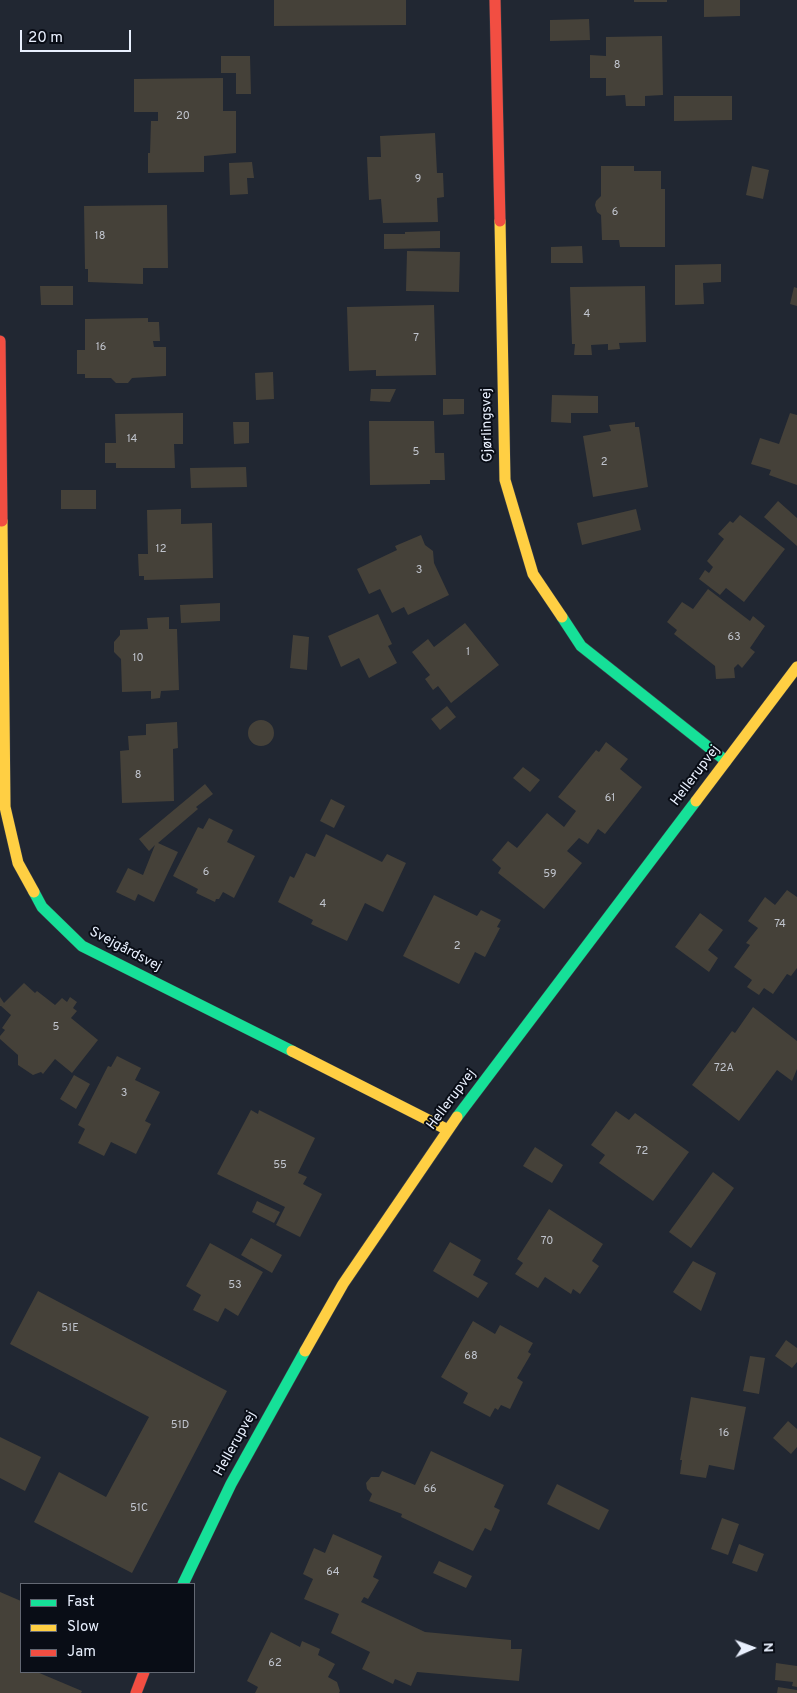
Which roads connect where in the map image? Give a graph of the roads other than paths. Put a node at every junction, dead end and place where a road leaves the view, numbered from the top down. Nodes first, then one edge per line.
1 (495, 0) edge
2 (0, 341) edge
3 (797, 667) edge
4 (726, 761) junction
5 (448, 1130) junction
6 (183, 1583) edge
7 (144, 1673) edge
8 (136, 1693) edge

1 - 4 street, Gjørlingsvej
2 - 5 street, Svejgårdsvej
3 - 4 street, Hellerupvej
4 - 5 street, Hellerupvej
5 - 6 street, Hellerupvej
7 - 8 street

